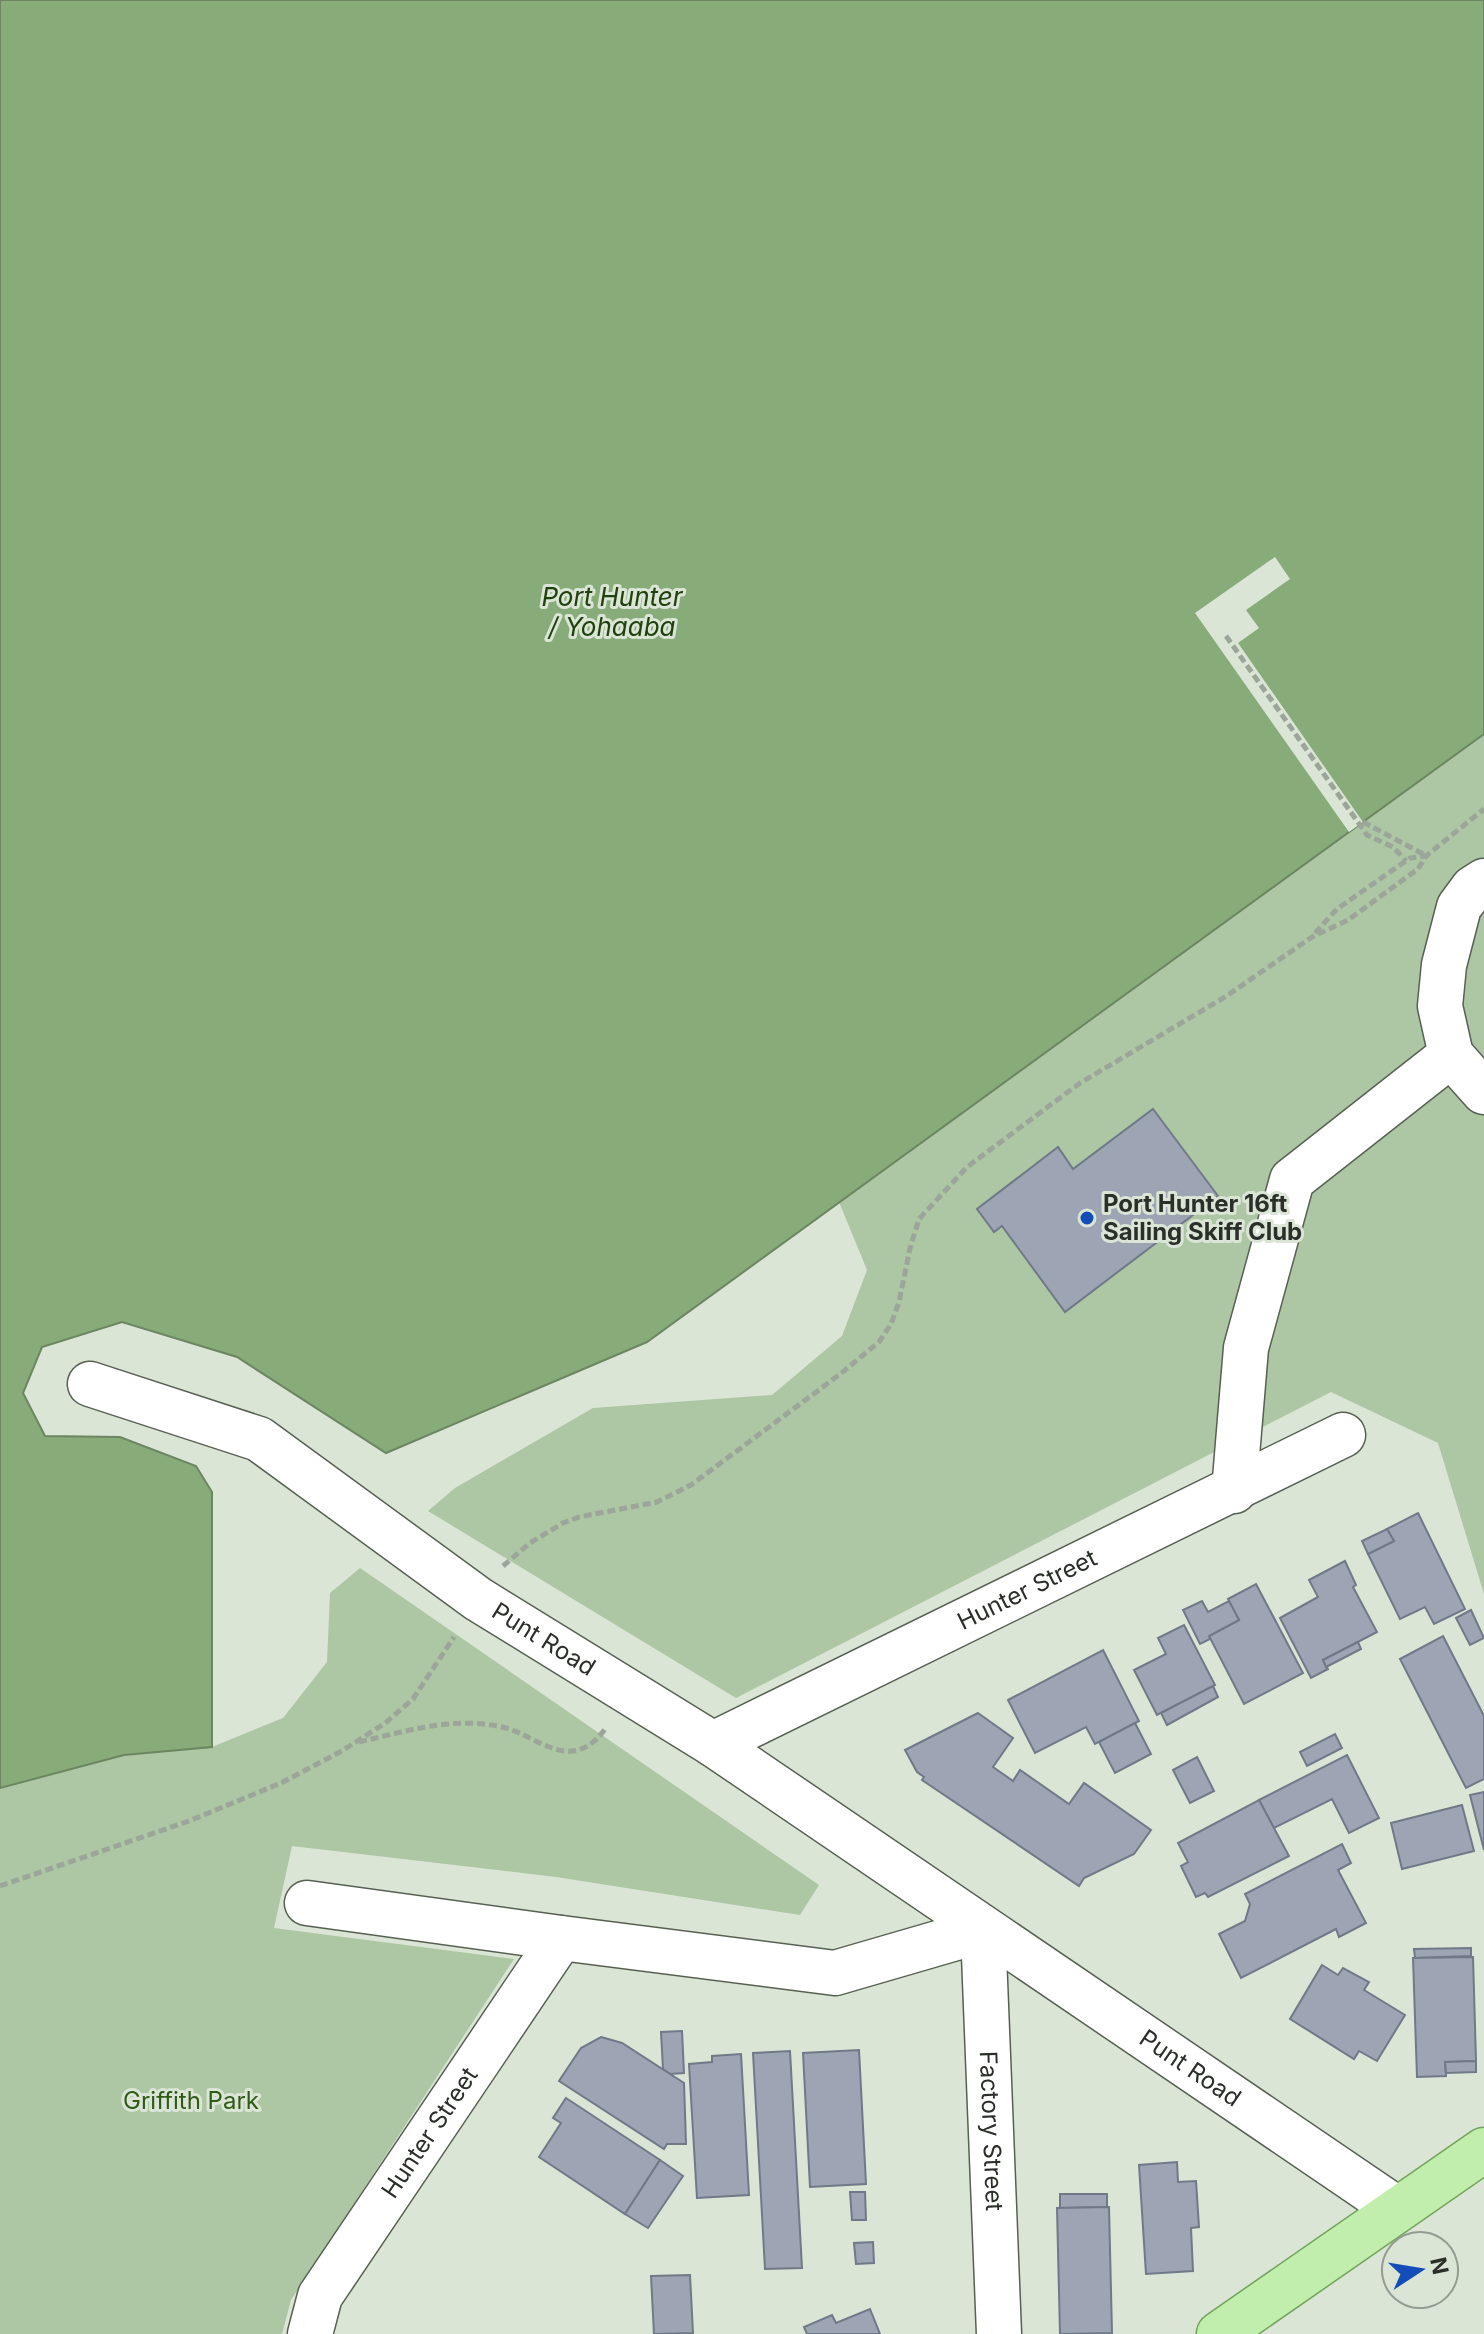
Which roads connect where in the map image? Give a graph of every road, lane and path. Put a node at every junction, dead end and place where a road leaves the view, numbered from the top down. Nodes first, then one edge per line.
1 (1226, 636) dead end
2 (1484, 809) edge
3 (1363, 822) dead end
4 (1426, 856) junction
5 (1406, 861) junction
6 (1484, 881) edge
7 (1312, 937) junction
8 (1451, 1055) junction
9 (1484, 1092) edge
10 (90, 1384) dead end
11 (1343, 1435) dead end
12 (1234, 1491) junction
13 (478, 1599) junction
14 (630, 1695) junction
15 (354, 1743) junction
16 (713, 1744) junction
17 (0, 1886) edge
18 (307, 1903) dead end
19 (983, 1930) junction
20 (561, 1938) junction
21 (1484, 2150) edge
22 (1397, 2209) junction
23 (310, 2334) edge
24 (999, 2334) edge
25 (1219, 2334) edge

1 - 5 path
2 - 4 path
3 - 4 path
4 - 5 path
4 - 7 path
5 - 7 path
6 - 8 street
7 - 13 path
8 - 9 street
8 - 12 street
10 - 13 street, Punt Road
11 - 12 street, Hunter Street
12 - 16 street, Hunter Street
13 - 14 street, Punt Road
13 - 15 path
14 - 15 path
14 - 16 street, Punt Road
15 - 17 path
16 - 19 street, Punt Road
18 - 20 street
19 - 20 street
19 - 22 street, Punt Road
19 - 24 street, Factory Street
20 - 23 street, Hunter Street
21 - 22 main road
22 - 25 main road

